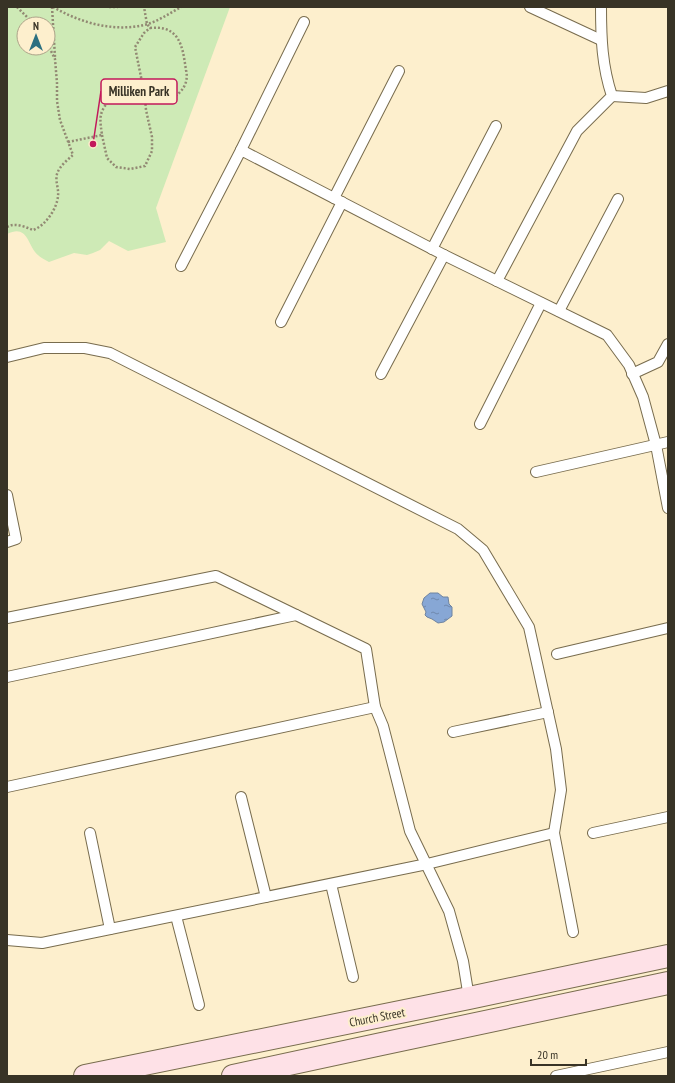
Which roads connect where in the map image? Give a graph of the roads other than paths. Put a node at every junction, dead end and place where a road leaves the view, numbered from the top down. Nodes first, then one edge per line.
1 (530, 7) edge
2 (602, 7) edge
3 (304, 22) dead end
4 (601, 40) junction
5 (399, 71) dead end
6 (668, 91) edge
7 (612, 96) junction
8 (496, 126) dead end
9 (241, 150) junction
10 (618, 199) dead end
11 (338, 200) junction
12 (432, 249) junction
13 (444, 255) junction
14 (181, 266) dead end
15 (497, 281) junction
16 (541, 303) junction
17 (558, 311) junction
18 (281, 322) dead end
19 (668, 344) edge
20 (7, 357) edge
21 (382, 374) dead end
22 (632, 374) junction
23 (480, 424) dead end
24 (668, 442) edge
25 (656, 445) junction
26 (536, 472) dead end
27 (7, 496) edge
28 (668, 508) edge
29 (7, 542) edge
30 (296, 615) junction
31 (7, 618) edge
32 (668, 628) edge
33 (557, 654) dead end
34 (7, 677) edge
35 (375, 707) junction
36 (548, 712) junction
37 (453, 732) dead end
38 (7, 787) edge
39 (241, 797) dead end
40 (668, 817) edge
41 (90, 833) dead end
42 (554, 833) junction
43 (593, 833) dead end
44 (427, 864) junction
45 (331, 884) junction
46 (266, 897) junction
47 (176, 916) junction
48 (110, 929) junction
49 (573, 932) dead end
50 (7, 940) edge
51 (668, 956) edge
52 (354, 977) dead end
53 (668, 983) edge
54 (469, 998) junction
55 (199, 1005) dead end
56 (668, 1052) edge
57 (85, 1076) edge
58 (232, 1076) edge
59 (556, 1076) edge

1 - 4 lane
2 - 4 lane
3 - 9 lane
4 - 7 lane
5 - 11 lane
6 - 7 lane
7 - 15 lane
8 - 12 lane
9 - 11 lane
9 - 14 lane
10 - 17 lane
11 - 12 lane
11 - 18 lane
12 - 13 lane
13 - 15 lane
13 - 21 lane
15 - 16 lane
16 - 17 lane
16 - 23 lane
17 - 22 lane
19 - 22 lane
20 - 36 lane
22 - 25 lane
24 - 25 lane
25 - 26 lane
25 - 28 lane
27 - 29 lane
30 - 31 lane
30 - 34 lane
30 - 35 lane
32 - 33 lane
35 - 38 lane
35 - 44 lane
36 - 37 lane
36 - 42 lane
39 - 46 lane
40 - 43 lane
41 - 48 lane
42 - 44 lane
42 - 49 lane
44 - 45 lane
44 - 54 lane
45 - 46 lane
45 - 52 lane
46 - 47 lane
47 - 48 lane
47 - 55 lane
48 - 50 lane
51 - 54 main road, Church Street
53 - 58 main road
54 - 57 main road, Church Street
56 - 59 lane

